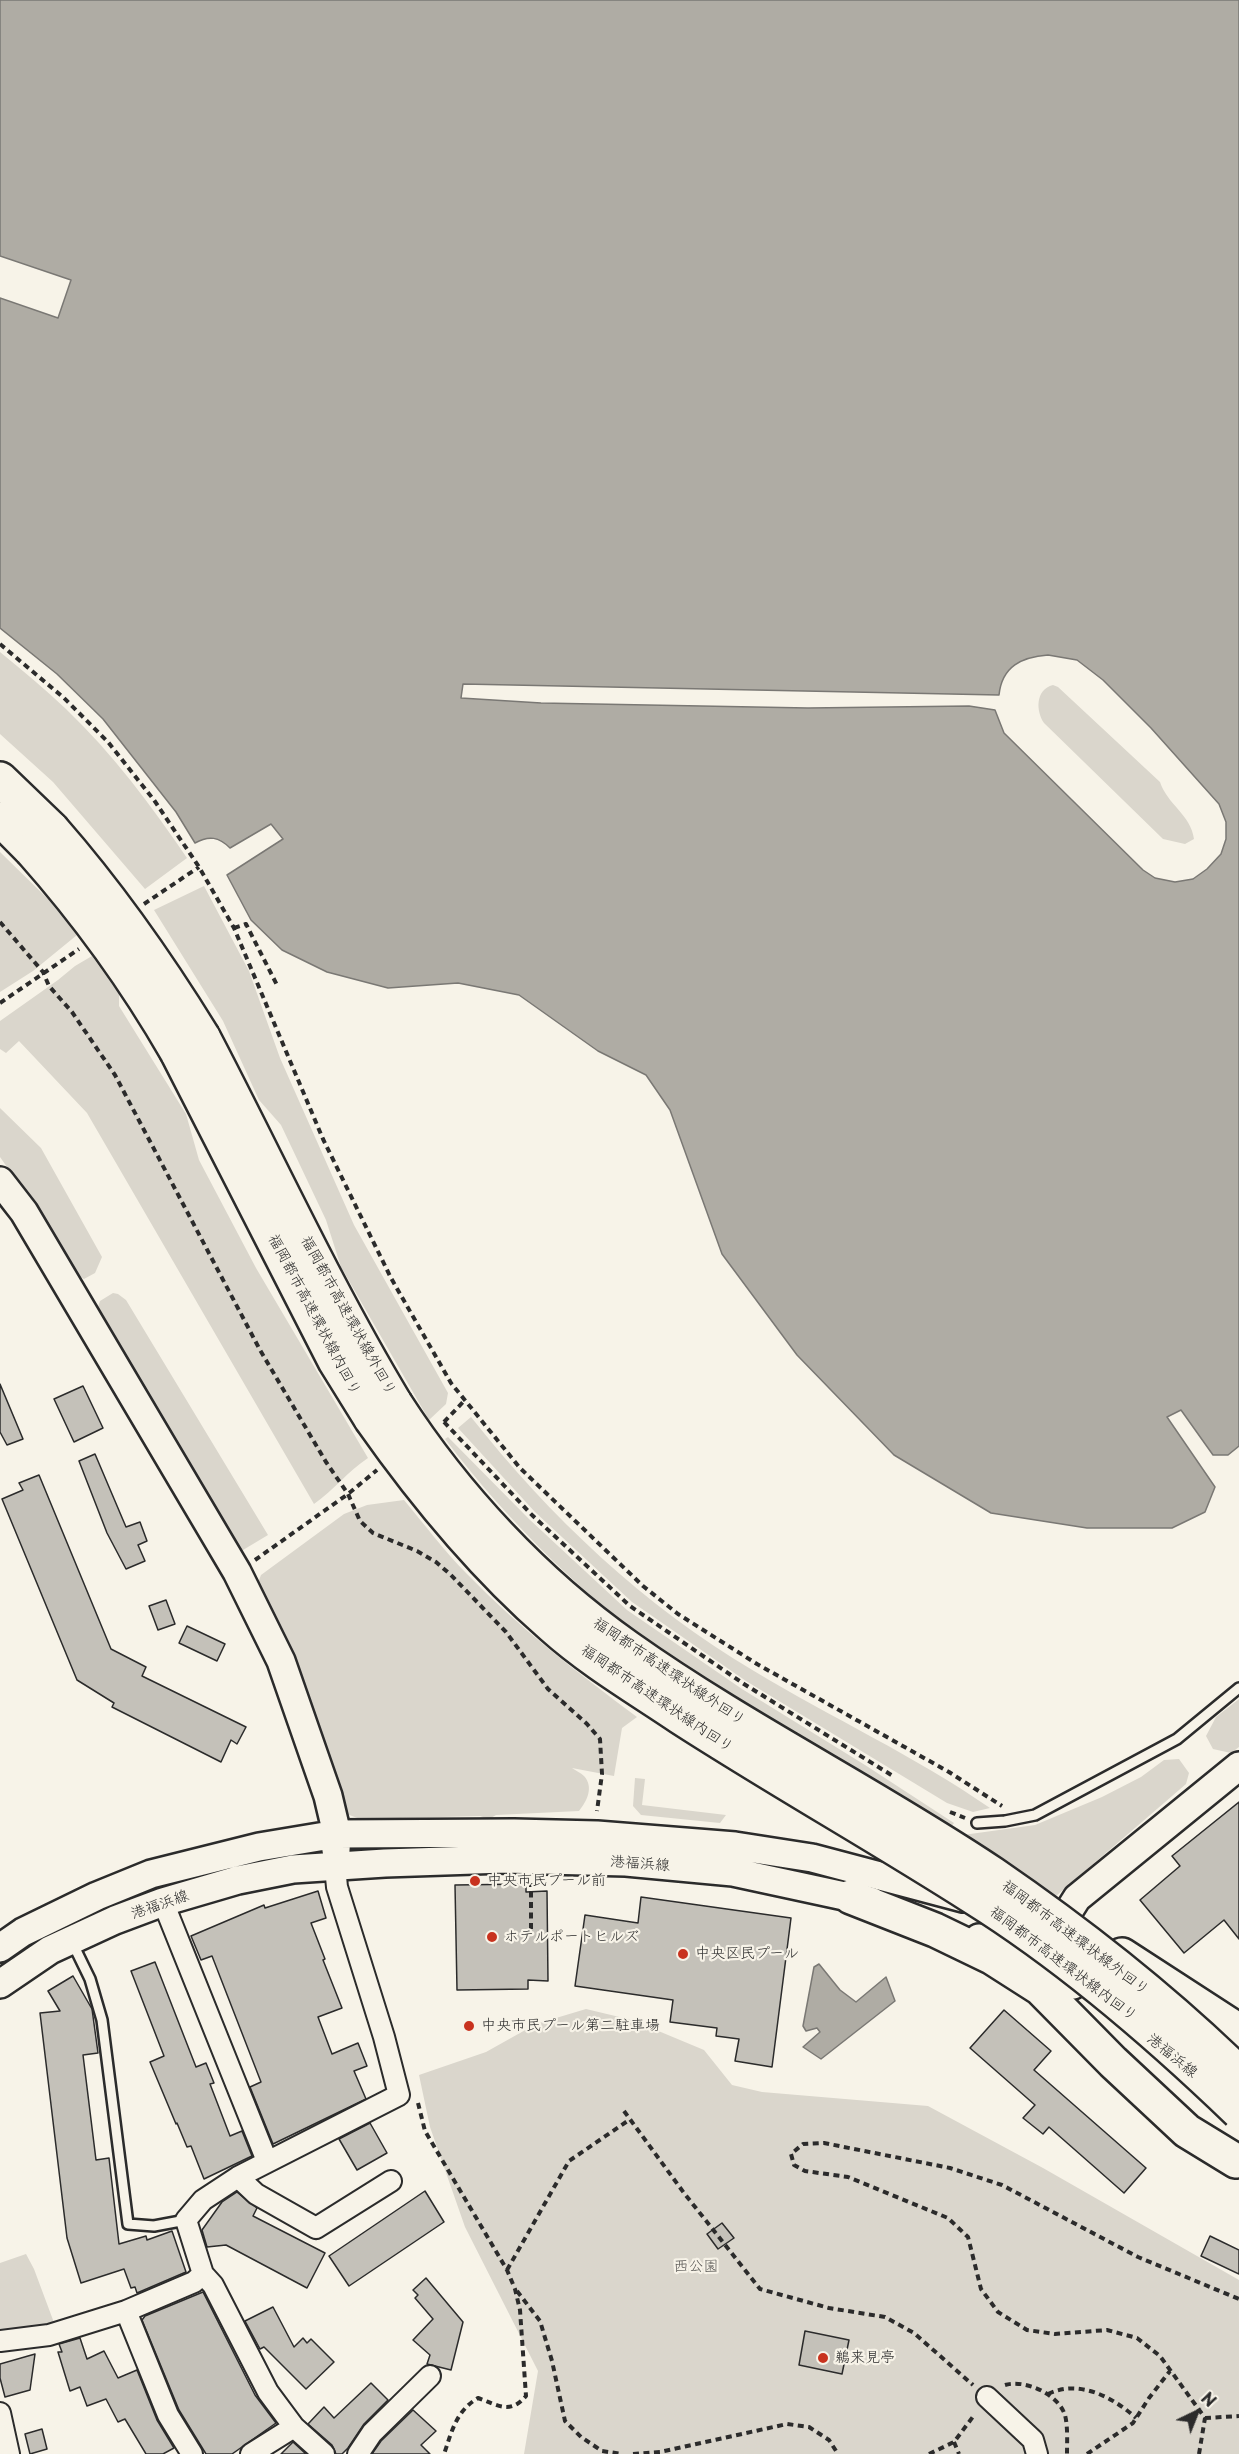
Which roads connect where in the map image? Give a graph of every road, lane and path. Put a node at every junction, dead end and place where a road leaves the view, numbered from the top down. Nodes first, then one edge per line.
1 (0, 644) edge
2 (0, 779) edge
3 (0, 819) edge
4 (42, 839) junction
5 (0, 922) edge
6 (234, 928) junction
7 (278, 987) dead end
8 (0, 1181) edge
9 (464, 1401) junction
10 (383, 1411) junction
11 (380, 1467) dead end
12 (348, 1494) junction
13 (237, 1572) junction
14 (1239, 1688) edge
15 (1239, 1766) edge
16 (897, 1779) dead end
17 (946, 1810) dead end
18 (596, 1815) dead end
19 (1005, 1821) junction
20 (977, 1823) joint
21 (337, 1834) junction
22 (335, 1867) junction
23 (531, 1880) dead end
24 (852, 1897) junction
25 (163, 1902) junction
26 (531, 1929) dead end
27 (1056, 1932) junction
28 (71, 1940) junction
29 (0, 1948) edge
30 (1035, 1960) junction
31 (0, 1984) edge
32 (1239, 2031) edge
33 (1239, 2073) edge
34 (1239, 2078) edge
35 (624, 2111) dead end
36 (1239, 2114) edge
37 (629, 2120) junction
38 (425, 2132) dead end
39 (267, 2161) junction
40 (1237, 2162) edge
41 (238, 2177) junction
42 (391, 2181) dead end
43 (186, 2220) junction
44 (507, 2270) junction
45 (203, 2274) junction
46 (515, 2289) junction
47 (1239, 2300) edge
48 (126, 2311) junction
49 (0, 2341) edge
50 (1170, 2371) junction
51 (430, 2376) dead end
52 (1048, 2394) dead end
53 (987, 2397) joint
54 (0, 2413) edge
55 (1239, 2416) edge
56 (1136, 2418) junction
57 (1205, 2418) junction
58 (294, 2427) junction
59 (962, 2431) dead end
60 (954, 2442) junction
61 (9, 2454) edge
62 (192, 2454) edge
63 (251, 2454) edge
64 (324, 2454) edge
65 (358, 2454) edge
66 (444, 2454) edge
67 (622, 2454) edge
68 (633, 2454) edge
69 (838, 2454) edge
70 (929, 2454) edge
71 (959, 2454) edge
72 (1036, 2454) edge
73 (1087, 2454) edge
74 (1199, 2454) edge

1 - 6 path
2 - 4 highway, 福岡都市高速環状線外回り
3 - 4 highway
4 - 10 highway, 福岡都市高速環状線外回り, bridge
5 - 12 path
6 - 7 path
6 - 9 path
8 - 13 street
9 - 16 path
9 - 19 path
10 - 33 highway, 福岡都市高速環状線外回り, bridge
10 - 36 highway, 福岡都市高速環状線内回り, bridge
11 - 12 path
12 - 13 path
12 - 18 path
13 - 21 street
14 - 19 lane
15 - 27 street
17 - 20 path
19 - 20 lane
21 - 22 street
21 - 27 street, 港福浜線
21 - 29 street, 港福浜線
22 - 24 street, 港福浜線
22 - 25 street, 港福浜線
22 - 39 street
23 - 26 path
24 - 30 street, 港福浜線
24 - 40 highway
25 - 28 street, 港福浜線
25 - 39 street
27 - 30 street
27 - 32 highway
27 - 34 street, 港福浜線
28 - 31 street, 港福浜線
28 - 43 lane
30 - 36 street, 港福浜線
30 - 40 highway
35 - 37 path
37 - 44 path
37 - 53 path
38 - 44 path
39 - 41 street
41 - 42 street
41 - 43 street
43 - 45 street
44 - 46 path
45 - 48 street
45 - 58 street
46 - 66 path
46 - 67 path
47 - 50 path
48 - 49 street
48 - 62 street
50 - 56 path
50 - 57 path
51 - 65 street
52 - 56 path
53 - 72 street
54 - 61 street
55 - 57 path
56 - 73 path
57 - 74 path
58 - 63 street
58 - 64 street
59 - 60 path
60 - 70 path
60 - 71 path
68 - 69 path

